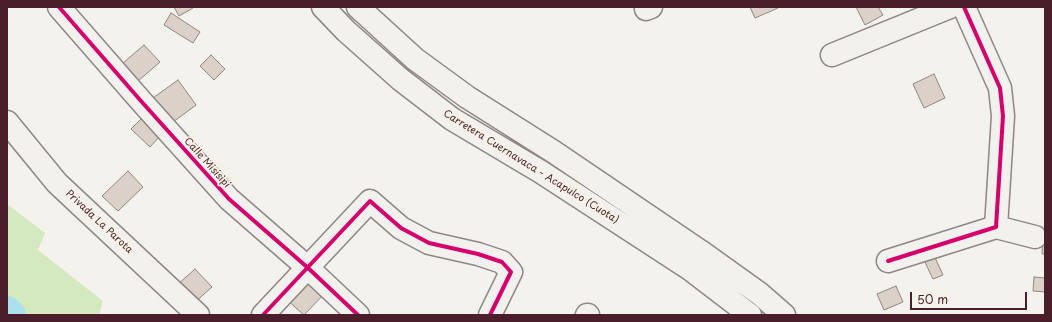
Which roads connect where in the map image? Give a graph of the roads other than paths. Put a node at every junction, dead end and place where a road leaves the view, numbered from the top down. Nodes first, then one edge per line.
1 (59, 7) edge
2 (323, 7) edge
3 (358, 7) edge
4 (950, 7) edge
5 (964, 7) edge
6 (832, 55) dead end
7 (7, 122) edge
8 (996, 227) junction
9 (1035, 236) dead end
10 (888, 261) dead end
11 (307, 267) junction
12 (198, 315) edge
13 (263, 315) edge
14 (358, 315) edge
15 (490, 315) edge
16 (750, 315) edge
17 (784, 315) edge

1 - 11 main road, Calle Misisipi
2 - 16 main road, Carretera Cuernavaca - Acapulco (Cuota)
3 - 17 main road
4 - 6 main road
5 - 8 main road
7 - 12 main road, Privada La Parota
8 - 9 main road
8 - 10 main road
11 - 13 main road
11 - 14 main road, Calle Misisipi
11 - 15 main road

